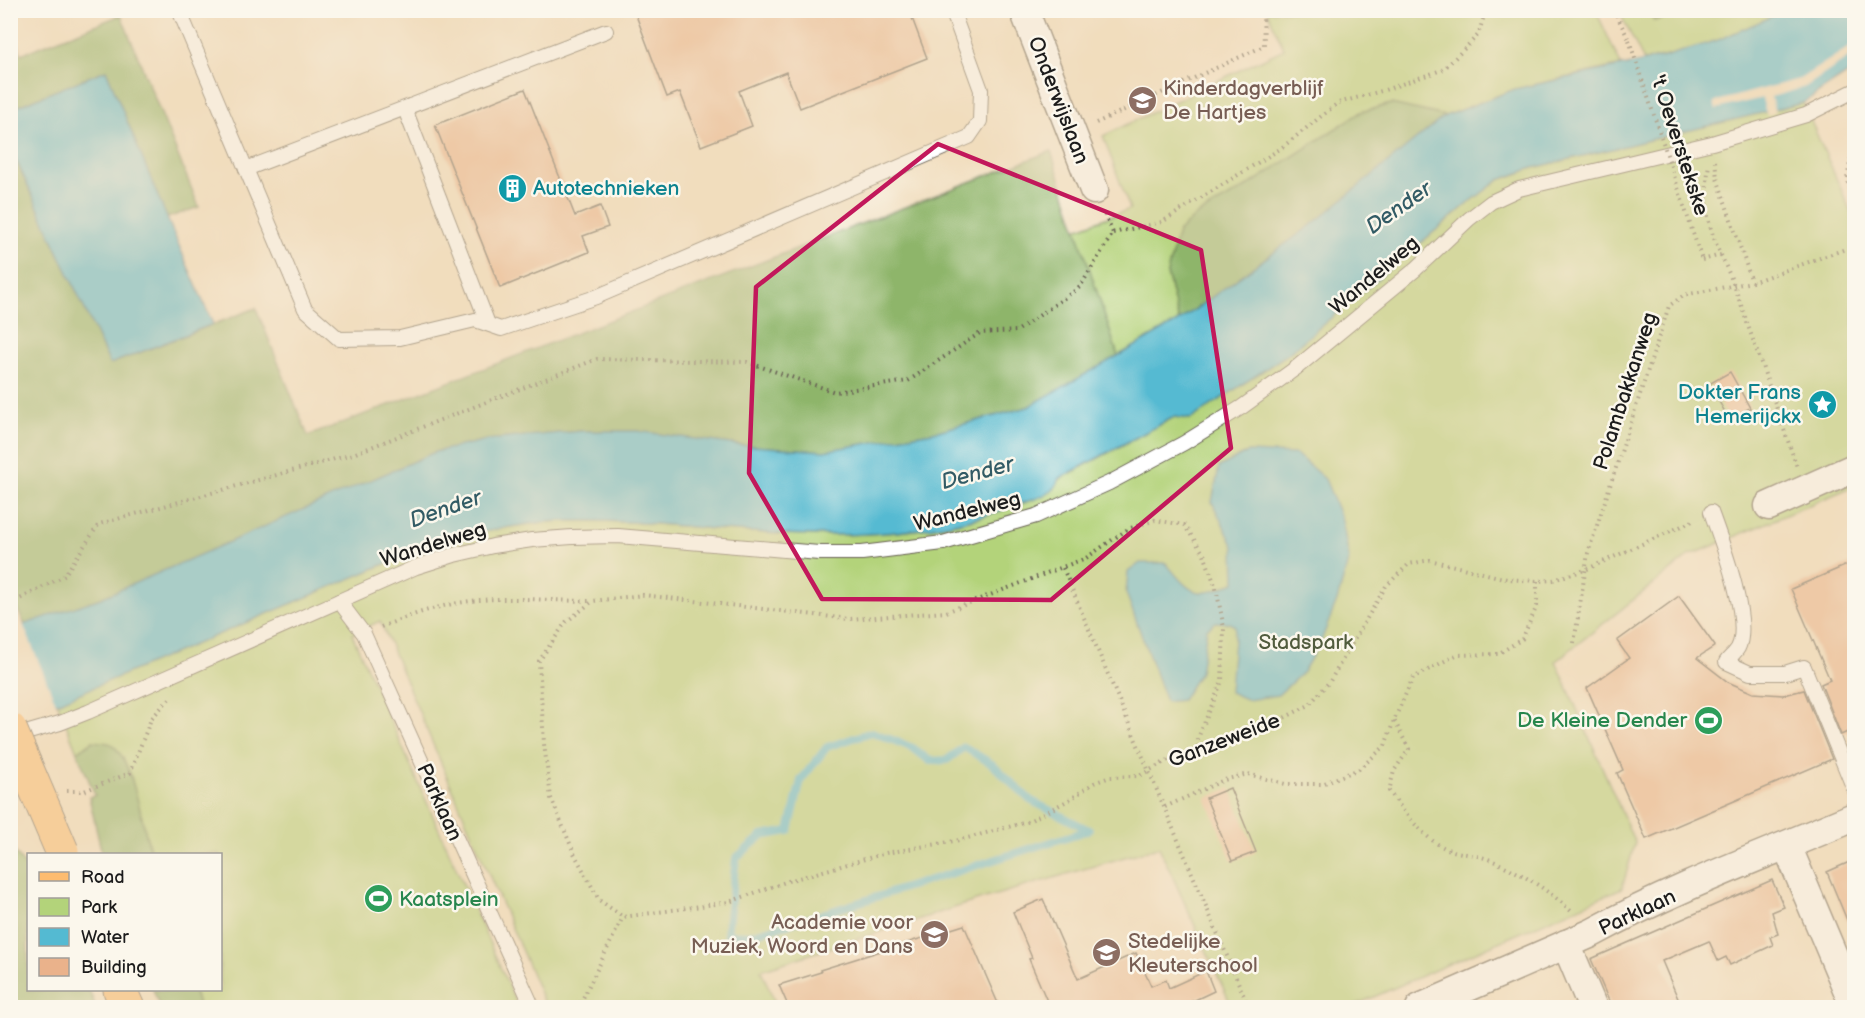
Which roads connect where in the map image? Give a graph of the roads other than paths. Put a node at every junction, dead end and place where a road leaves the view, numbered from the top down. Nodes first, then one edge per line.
1 (179, 10) edge
2 (952, 10) edge
3 (1024, 10) edge
4 (606, 32) dead end
5 (1854, 91) edge
6 (405, 109) junction
7 (246, 169) junction
8 (1094, 190) road end
9 (488, 324) junction
10 (1854, 468) edge
11 (1769, 506) dead end
12 (1711, 512) road end
13 (339, 601) junction
14 (10, 729) edge
15 (10, 738) edge
16 (1854, 789) edge
17 (1854, 817) edge
18 (1787, 846) junction
19 (63, 853) edge
20 (1566, 944) junction
21 (120, 991) edge
22 (1854, 1005) edge
23 (128, 1008) edge
24 (533, 1008) edge
25 (1420, 1008) edge
26 (1593, 1008) edge

1 - 7 lane
2 - 9 lane
3 - 8 street, Onderwijslaan
4 - 6 lane
5 - 13 lane, Wandelweg
6 - 7 lane
6 - 9 lane
7 - 9 lane
10 - 11 street
12 - 16 lane
13 - 15 lane, Wandelweg
13 - 24 lane, Parklaan
14 - 19 main road, bridge
17 - 18 street, Parklaan
18 - 20 street, Parklaan
18 - 22 street
20 - 25 street, Parklaan
20 - 26 street
21 - 23 main road

